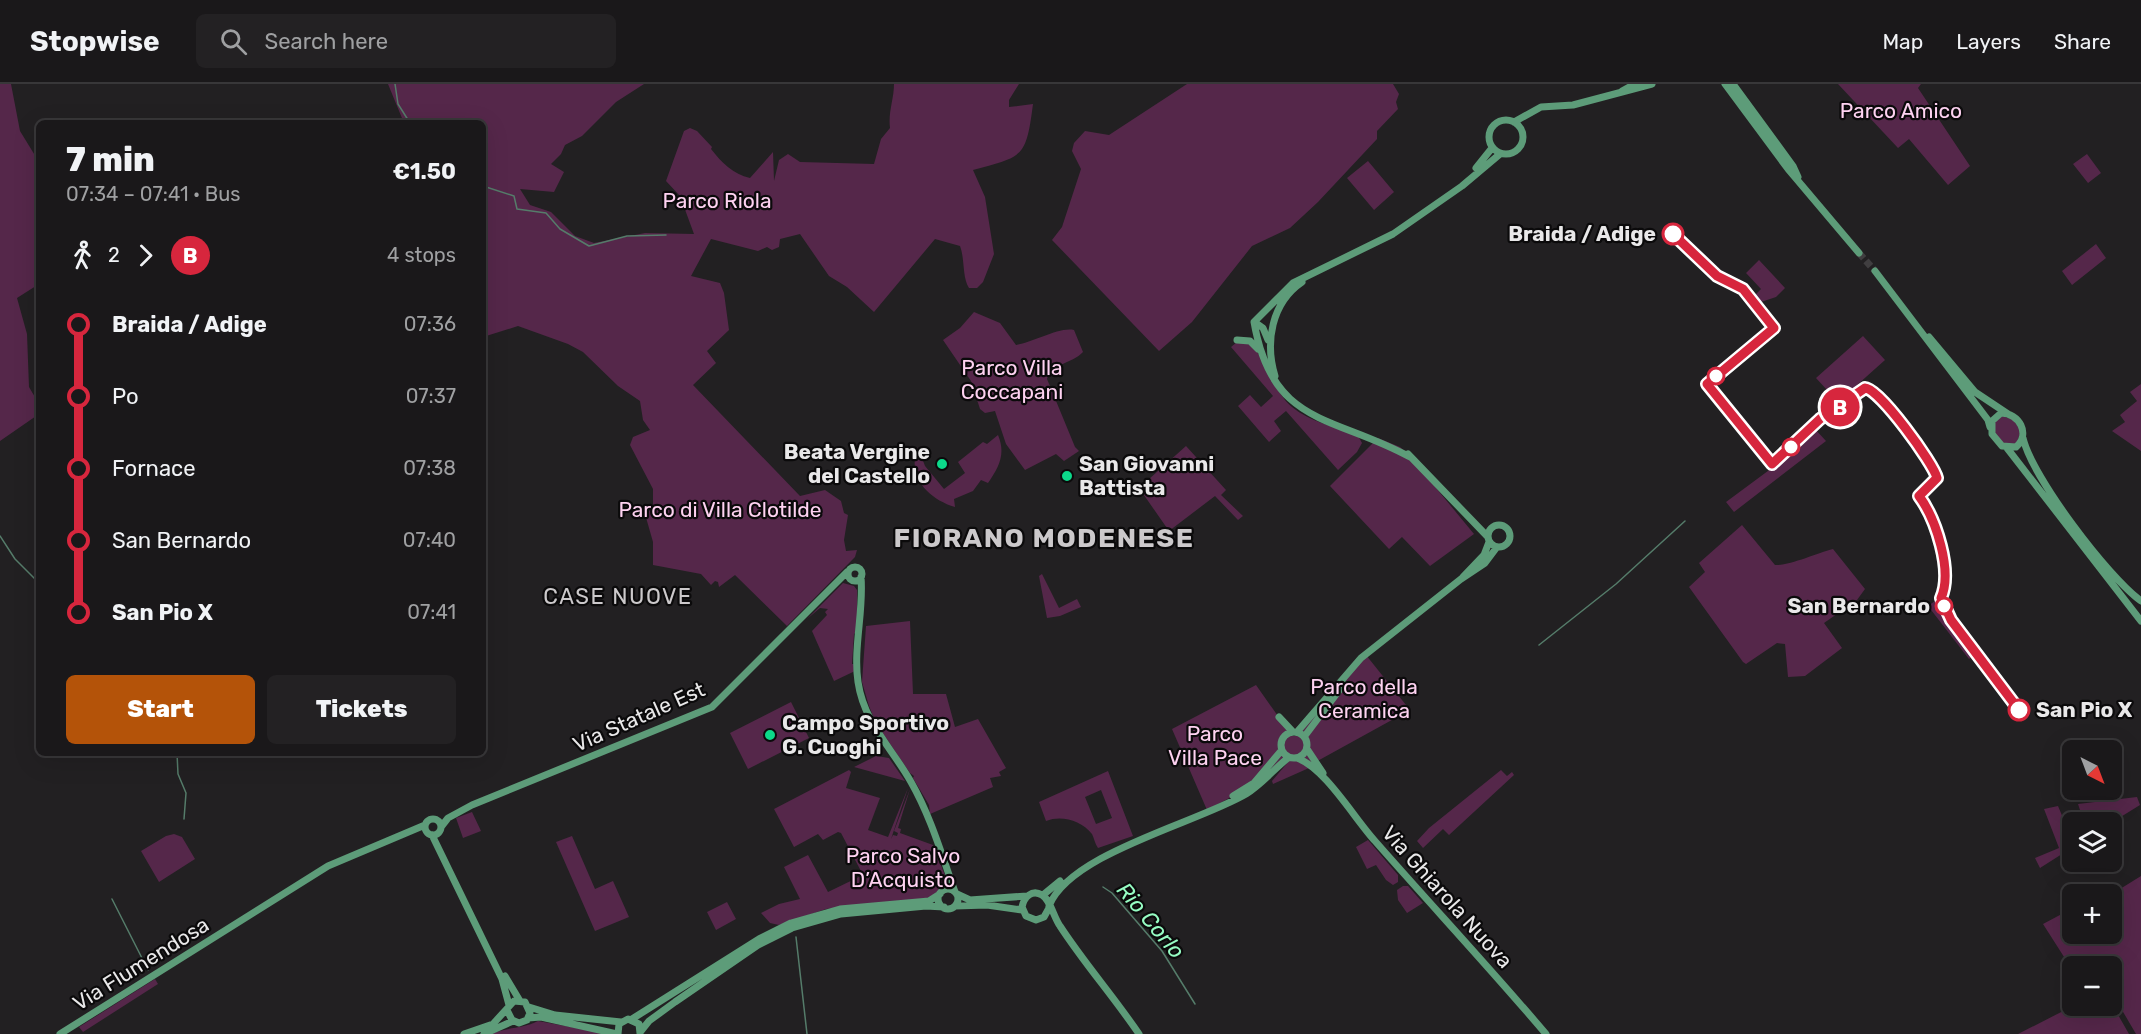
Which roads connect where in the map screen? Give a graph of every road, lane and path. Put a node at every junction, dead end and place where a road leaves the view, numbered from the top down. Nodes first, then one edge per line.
1 (1635, 84) edge
2 (1652, 84) edge
3 (1725, 84) edge
4 (1733, 84) edge
5 (1622, 91) junction
6 (1531, 111) junction
7 (1514, 122) junction
8 (1520, 128) junction
9 (1492, 148) junction
10 (1500, 154) junction
11 (1799, 179) junction
12 (1453, 191) junction
13 (1859, 253) tunnel mouth
14 (1333, 264) junction
15 (1875, 271) tunnel mouth
16 (1913, 319) junction
17 (1255, 324) junction
18 (1237, 340) dead end
19 (1269, 345) junction
20 (1260, 351) junction
21 (1275, 382) junction
22 (2008, 414) junction
23 (1990, 427) junction
24 (2023, 438) junction
25 (2007, 448) junction
26 (1465, 514) junction
27 (1491, 528) junction
28 (1488, 539) junction
29 (1497, 548) junction
30 (848, 575) junction
31 (1463, 577) junction
32 (859, 579) junction
33 (2141, 601) edge
34 (2141, 621) edge
35 (1367, 654) junction
36 (1295, 732) junction
37 (1284, 735) junction
38 (1304, 737) junction
39 (1306, 749) junction
40 (1281, 751) junction
41 (1288, 758) junction
42 (1297, 758) junction
43 (1326, 781) junction
44 (424, 825) junction
45 (435, 830) junction
46 (394, 837) junction
47 (945, 862) junction
48 (941, 893) junction
49 (956, 893) junction
50 (1027, 896) junction
51 (1043, 896) junction
52 (955, 906) junction
53 (944, 907) junction
54 (1049, 907) junction
55 (1022, 910) junction
56 (1042, 918) junction
57 (239, 921) joint
58 (1060, 926) junction
59 (520, 1001) junction
60 (529, 1007) junction
61 (508, 1009) junction
62 (528, 1018) junction
63 (632, 1019) junction
64 (513, 1022) junction
65 (621, 1022) junction
66 (640, 1033) edge
67 (60, 1034) edge
68 (464, 1034) edge
69 (484, 1034) edge
70 (617, 1034) edge
71 (1139, 1034) edge
72 (1546, 1034) edge

1 - 5 street
2 - 5 street
3 - 11 street
4 - 11 street
5 - 6 street
6 - 7 street
6 - 8 street
7 - 8 street
7 - 9 street
8 - 10 street
9 - 10 street
9 - 12 street
10 - 12 street
11 - 13 street
12 - 14 street
14 - 17 street
14 - 19 street
15 - 16 street
16 - 22 street
16 - 23 street
17 - 19 street
17 - 20 street
18 - 20 street
19 - 21 street
20 - 21 street
21 - 26 street
22 - 23 street
22 - 24 street
23 - 25 street
24 - 25 street
24 - 33 street
25 - 34 street
26 - 27 street
26 - 28 street
27 - 28 street
27 - 29 street
28 - 29 street
28 - 31 street
29 - 31 street
30 - 32 street
30 - 32 street
30 - 45 street, Via Statale Est
31 - 35 street
32 - 47 street
35 - 36 street
35 - 38 street
36 - 37 street
36 - 37 street
36 - 38 street
37 - 40 street
38 - 39 street
39 - 42 street
39 - 43 street, Via Ghiarola Nuova
40 - 41 street
40 - 51 street
41 - 42 street
41 - 54 street
42 - 43 street, Via Ghiarola Nuova
43 - 72 street, Via Ghiarola Nuova
44 - 45 street
44 - 45 street, Via Statale Est
44 - 46 street, Via Statale Est
45 - 46 street, Via Statale Est
45 - 59 street
45 - 61 street
46 - 57 street, Via Statale Est
47 - 48 street
47 - 49 street
48 - 49 street
48 - 53 street
48 - 63 street
49 - 50 street
49 - 52 street
50 - 51 street
50 - 55 street
51 - 54 street
52 - 53 street
52 - 55 street
53 - 66 street
54 - 56 street
54 - 58 street
55 - 56 street
56 - 58 street
57 - 67 street, Via Flumendosa
58 - 71 street
59 - 60 street
59 - 61 street
60 - 62 street
60 - 65 street
61 - 64 street
61 - 68 street
62 - 64 street
62 - 70 street
63 - 65 street
63 - 66 street
64 - 69 street
65 - 70 street

